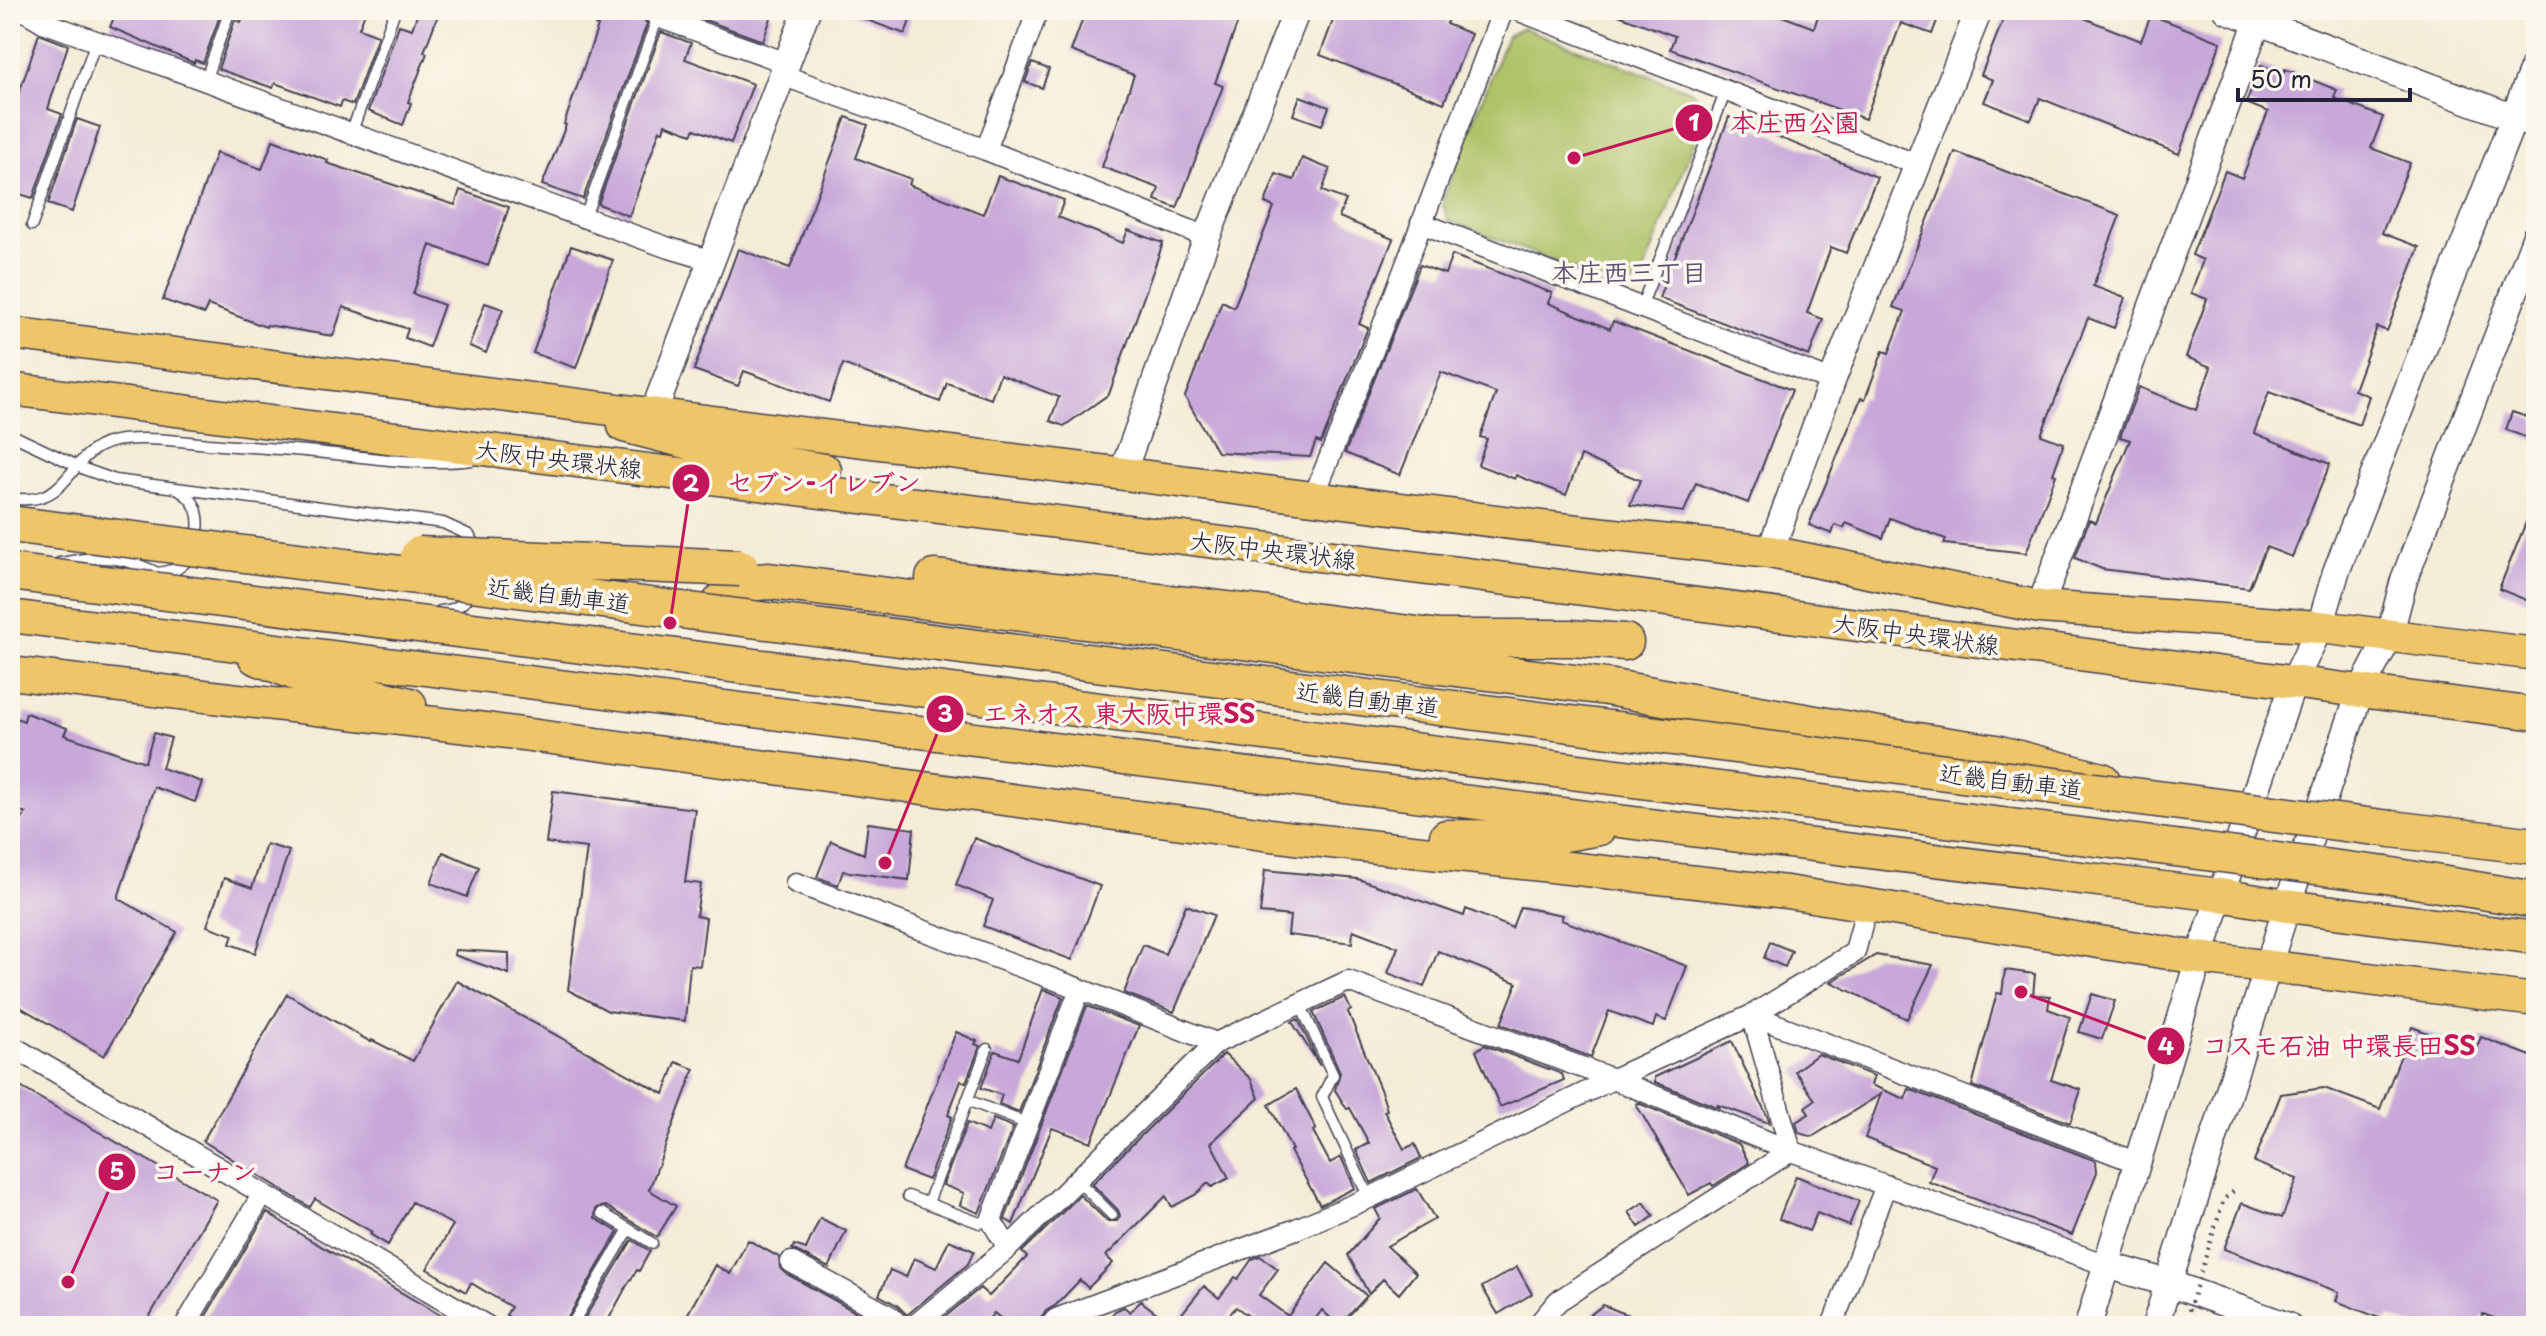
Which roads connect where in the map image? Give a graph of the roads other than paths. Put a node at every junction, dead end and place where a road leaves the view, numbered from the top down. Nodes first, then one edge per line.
1 (23, 10) edge
2 (230, 10) edge
3 (395, 10) edge
4 (807, 10) edge
5 (1038, 10) edge
6 (1297, 10) edge
7 (1503, 10) edge
8 (1517, 10) edge
9 (1979, 10) edge
10 (2227, 10) edge
11 (655, 14) edge
12 (2259, 16) edge
13 (96, 41) junction
14 (2536, 61) edge
15 (784, 69) junction
16 (205, 81) junction
17 (1726, 91) junction
18 (2525, 122) edge
19 (351, 134) junction
20 (986, 150) junction
21 (1918, 165) junction
22 (585, 217) junction
23 (1421, 223) junction
24 (32, 225) dead end
25 (2536, 236) edge
26 (1207, 237) junction
27 (710, 260) junction
28 (1641, 307) junction
29 (10, 333) edge
30 (10, 355) edge
31 (291, 368) junction
32 (1832, 381) junction
33 (10, 389) edge
34 (525, 398) junction
35 (653, 414) junction
36 (10, 434) edge
37 (517, 453) junction
38 (77, 465) junction
39 (1122, 474) junction
40 (170, 488) junction
41 (10, 498) edge
42 (1313, 498) junction
43 (1033, 518) junction
44 (10, 524) edge
45 (118, 538) junction
46 (1770, 552) junction
47 (10, 561) edge
48 (478, 563) dead end
49 (10, 572) edge
50 (158, 573) junction
51 (477, 575) dead end
52 (195, 583) dead end
53 (2040, 607) junction
54 (425, 612) dead end
55 (713, 613) dead end
56 (10, 616) edge
57 (2320, 627) junction
58 (2389, 637) junction
59 (216, 641) junction
60 (1625, 642) dead end
61 (2523, 649) edge
62 (10, 673) edge
63 (2293, 683) junction
64 (2360, 692) junction
65 (2536, 714) edge
66 (485, 729) junction
67 (2165, 800) junction
68 (1634, 823) junction
69 (1294, 838) junction
70 (2536, 846) edge
71 (2386, 875) junction
72 (796, 883) dead end
73 (2536, 893) edge
74 (2220, 895) junction
75 (2536, 900) edge
76 (1867, 905) junction
77 (2287, 906) junction
78 (2536, 938) edge
79 (2199, 958) junction
80 (2269, 966) junction
81 (1080, 989) junction
82 (2536, 1000) edge
83 (1300, 1004) junction
84 (1752, 1015) junction
85 (1216, 1043) junction
86 (10, 1045) edge
87 (987, 1049) dead end
88 (1613, 1079) junction
89 (967, 1100) junction
90 (1028, 1124) junction
91 (1791, 1151) junction
92 (2138, 1163) junction
93 (1077, 1180) junction
94 (1886, 1185) junction
95 (262, 1195) junction
96 (908, 1196) dead end
97 (1369, 1198) junction
98 (928, 1203) junction
99 (602, 1213) dead end
100 (1112, 1215) dead end
101 (991, 1220) junction
102 (629, 1229) junction
103 (652, 1243) dead end
104 (1008, 1248) junction
105 (791, 1262) dead end
106 (2106, 1265) junction
107 (2168, 1283) junction
108 (185, 1326) edge
109 (487, 1326) edge
110 (571, 1326) edge
111 (900, 1326) edge
112 (914, 1326) edge
113 (1050, 1326) edge
114 (1537, 1326) edge
115 (1832, 1326) edge
116 (2088, 1326) edge
117 (2155, 1326) edge
118 (2288, 1326) edge

1 - 13 street
2 - 16 lane
3 - 19 lane
4 - 15 street
5 - 20 street
6 - 26 street
7 - 23 street
8 - 17 street
9 - 21 street
10 - 12 street
11 - 15 street
11 - 22 lane
12 - 18 street
12 - 53 street
13 - 16 street
13 - 24 lane
14 - 18 street
15 - 20 street
15 - 27 street
16 - 19 street
17 - 21 street
17 - 28 lane
18 - 57 street
19 - 22 street
20 - 26 street
21 - 32 street
22 - 27 street
23 - 28 street
23 - 42 street
25 - 58 street
26 - 39 street
27 - 35 street
28 - 32 street
29 - 31 main road
30 - 31 main road
31 - 34 main road
32 - 46 street
33 - 37 main road, 大阪中央環状線
34 - 35 main road
34 - 43 main road
35 - 39 main road
36 - 38 lane
37 - 38 lane
37 - 43 main road, 大阪中央環状線
38 - 40 lane
38 - 41 lane
39 - 42 main road
40 - 48 lane
40 - 50 lane
42 - 46 main road
43 - 63 main road, 大阪中央環状線
44 - 45 highway, 近畿自動車道, bridge
45 - 60 highway, bridge
45 - 67 highway, 近畿自動車道, bridge
46 - 53 main road
47 - 50 lane
49 - 71 highway, 近畿自動車道, bridge
50 - 52 lane
51 - 54 lane
53 - 57 main road
55 - 67 highway, bridge
56 - 59 main road
57 - 58 main road
57 - 63 street
58 - 61 main road
58 - 64 street
59 - 66 main road
59 - 68 main road
62 - 66 main road
63 - 64 main road, 大阪中央環状線
63 - 74 street
64 - 65 main road, 大阪中央環状線
64 - 77 street
66 - 69 main road
67 - 70 highway, 近畿自動車道, bridge
68 - 69 main road
68 - 74 main road
69 - 76 main road
71 - 73 highway, 近畿自動車道
71 - 75 highway
72 - 81 street
74 - 77 main road
74 - 79 street
76 - 79 main road
76 - 84 street
77 - 78 main road
77 - 80 street
79 - 80 main road
79 - 92 street
80 - 82 main road
80 - 107 street
81 - 85 street
81 - 90 street
83 - 85 street
83 - 88 street
83 - 97 lane
84 - 88 street
84 - 91 street
84 - 92 street
85 - 93 street
86 - 95 street
87 - 89 lane
88 - 91 street
88 - 97 street
89 - 90 lane
89 - 98 lane
90 - 101 street
91 - 94 street
91 - 114 street
92 - 106 street
93 - 100 lane
93 - 104 street
94 - 106 street
94 - 115 street
95 - 108 street
95 - 109 street
96 - 98 lane
97 - 113 street
98 - 101 lane
99 - 102 lane
101 - 104 street
102 - 103 lane
102 - 110 lane
104 - 112 street
105 - 111 street
106 - 107 street
106 - 116 street
107 - 117 street
107 - 118 street

